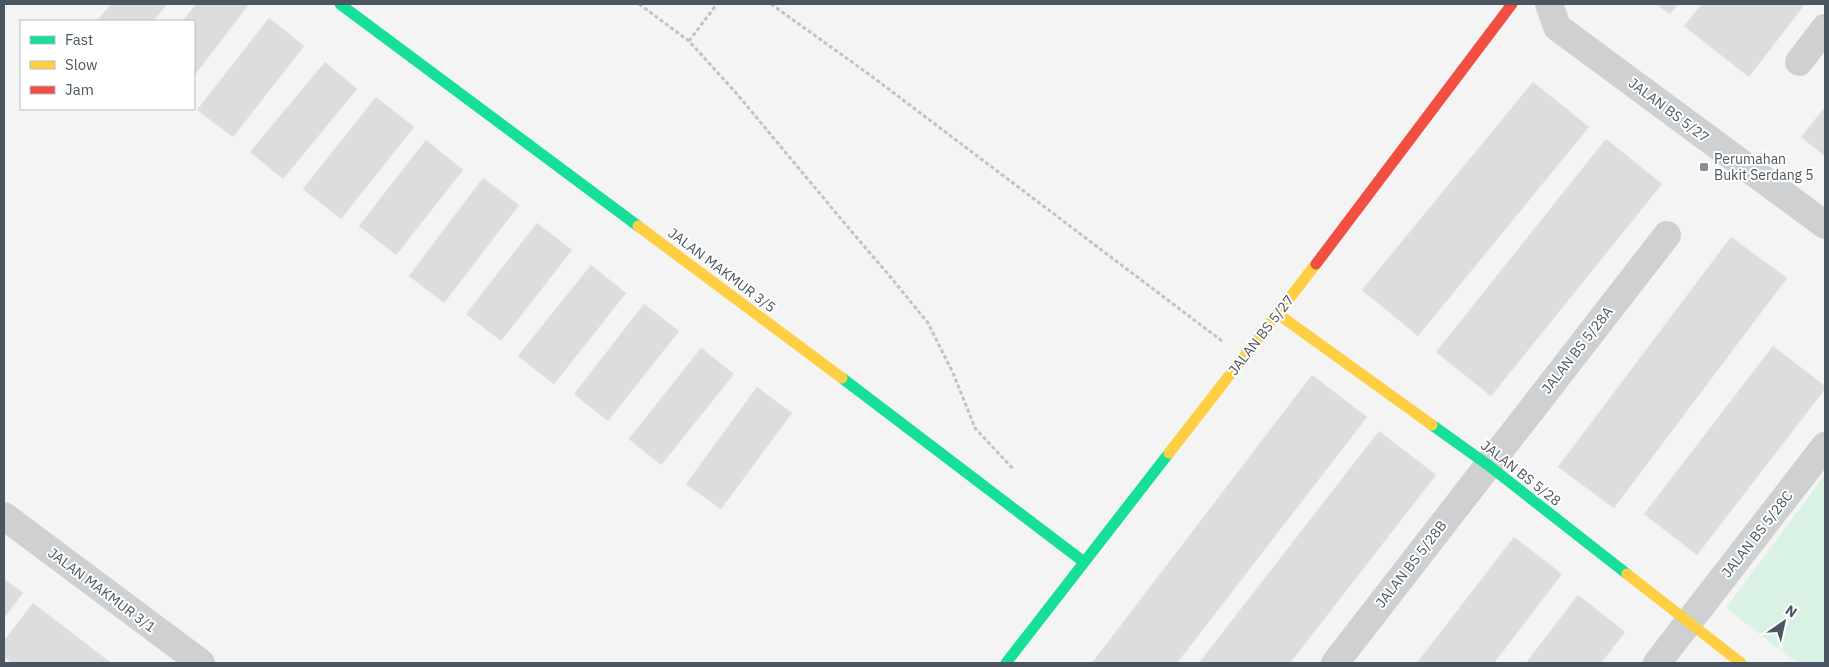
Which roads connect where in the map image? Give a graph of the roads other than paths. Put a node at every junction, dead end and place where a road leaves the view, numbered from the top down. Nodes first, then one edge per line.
1 (340, 4) edge
2 (1512, 4) edge
3 (1549, 4) edge
4 (1825, 28) edge
5 (1799, 62) dead end
6 (1825, 225) edge
7 (1667, 235) dead end
8 (1278, 314) junction
9 (1825, 446) edge
10 (1488, 465) junction
11 (4, 516) edge
12 (1084, 562) junction
13 (1689, 622) junction
14 (201, 663) edge
15 (1006, 663) edge
16 (1335, 663) edge
17 (1657, 663) edge
18 (1741, 663) edge

1 - 12 street, JALAN MAKMUR 3/5
2 - 8 street, JALAN BS 5/27
3 - 6 street, JALAN BS 5/27
4 - 5 street
7 - 10 street, JALAN BS 5/28A
8 - 10 street, JALAN BS 5/28
8 - 12 street, JALAN BS 5/27
9 - 13 street, JALAN BS 5/28C
10 - 13 street, JALAN BS 5/28
10 - 16 street, JALAN BS 5/28B
11 - 14 street, JALAN MAKMUR 3/1
12 - 15 street, JALAN BS 5/27
13 - 17 street, JALAN BS 5/28C
13 - 18 street, JALAN BS 5/28

